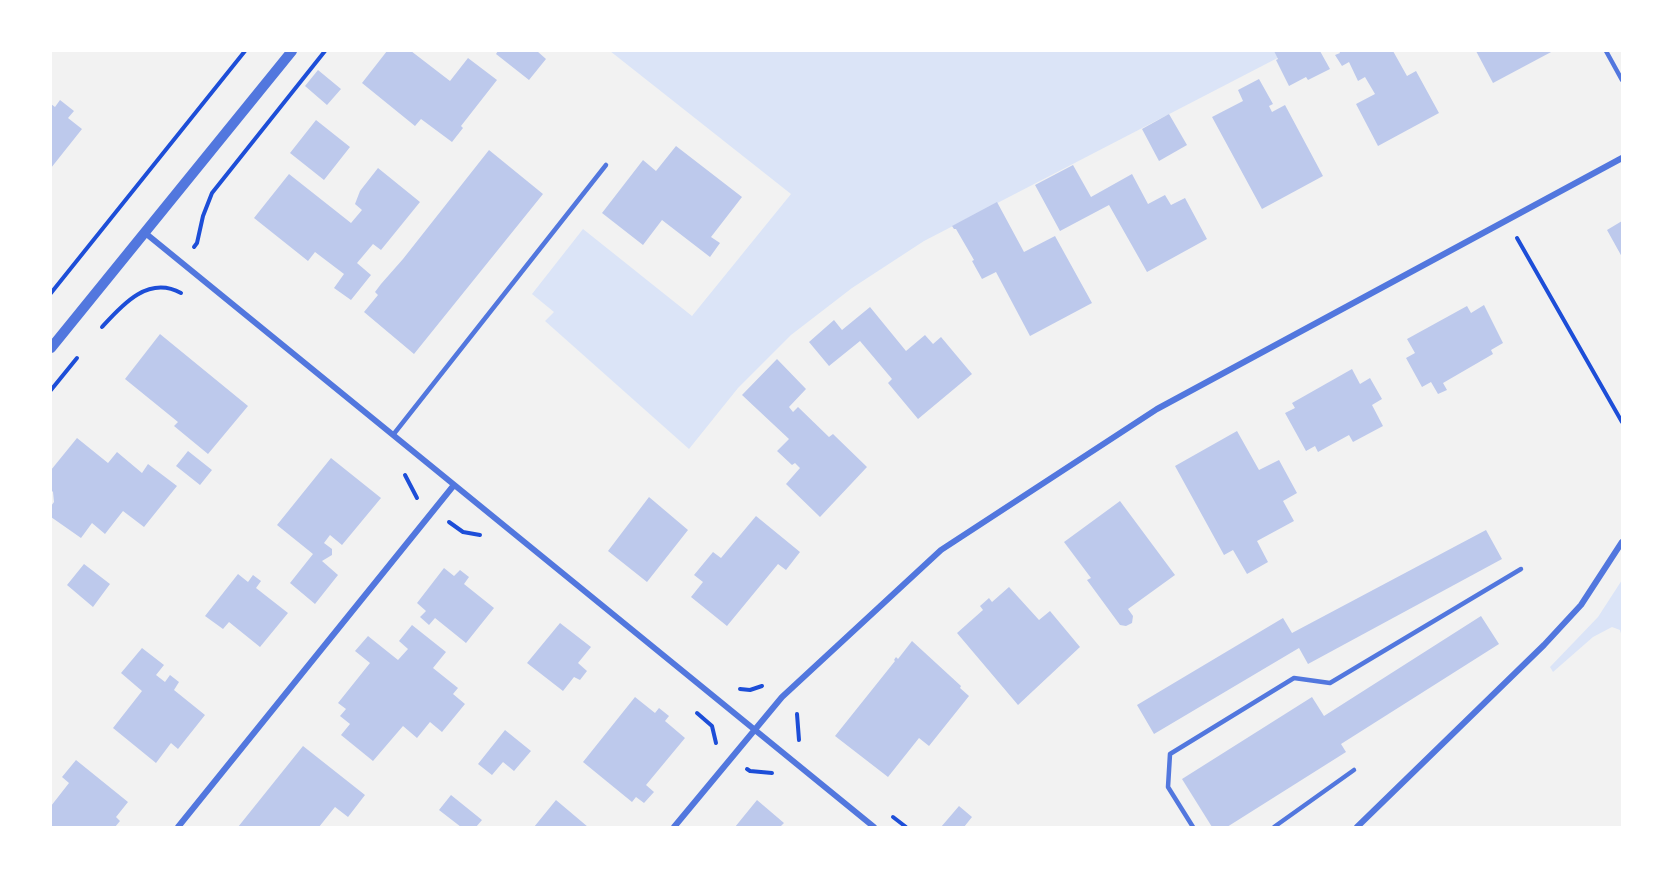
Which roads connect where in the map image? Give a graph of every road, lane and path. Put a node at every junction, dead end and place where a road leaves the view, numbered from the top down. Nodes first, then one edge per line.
1 (245, 51) edge
2 (292, 51) edge
3 (325, 51) edge
4 (1606, 51) edge
5 (1622, 80) edge
6 (1622, 158) edge
7 (606, 165) dead end
8 (144, 231) junction
9 (1507, 244) dead end
10 (200, 251) dead end
11 (51, 293) edge
12 (188, 299) dead end
13 (100, 329) dead end
14 (51, 348) edge
15 (79, 355) dead end
16 (51, 390) edge
17 (1622, 422) edge
18 (393, 435) junction
19 (398, 470) dead end
20 (454, 485) junction
21 (434, 510) junction
22 (480, 536) dead end
23 (1622, 542) edge
24 (1521, 568) dead end
25 (731, 682) dead end
26 (767, 684) dead end
27 (693, 711) dead end
28 (754, 729) junction
29 (732, 757) junction
30 (1354, 770) dead end
31 (780, 779) dead end
32 (178, 827) edge
33 (674, 827) edge
34 (874, 827) edge
35 (1193, 827) edge
36 (1274, 827) edge
37 (1357, 827) edge

1 - 11 path
2 - 8 street
3 - 10 path
4 - 5 lane
6 - 28 street
7 - 18 lane
8 - 14 street
8 - 18 street
9 - 17 path
12 - 13 path
15 - 16 path
18 - 20 street
19 - 21 path
20 - 21 street
20 - 28 street
21 - 22 path
21 - 32 street
23 - 37 street
24 - 35 lane
25 - 26 path
27 - 29 path
28 - 29 street
28 - 34 street
29 - 31 path
29 - 33 street
30 - 36 lane

